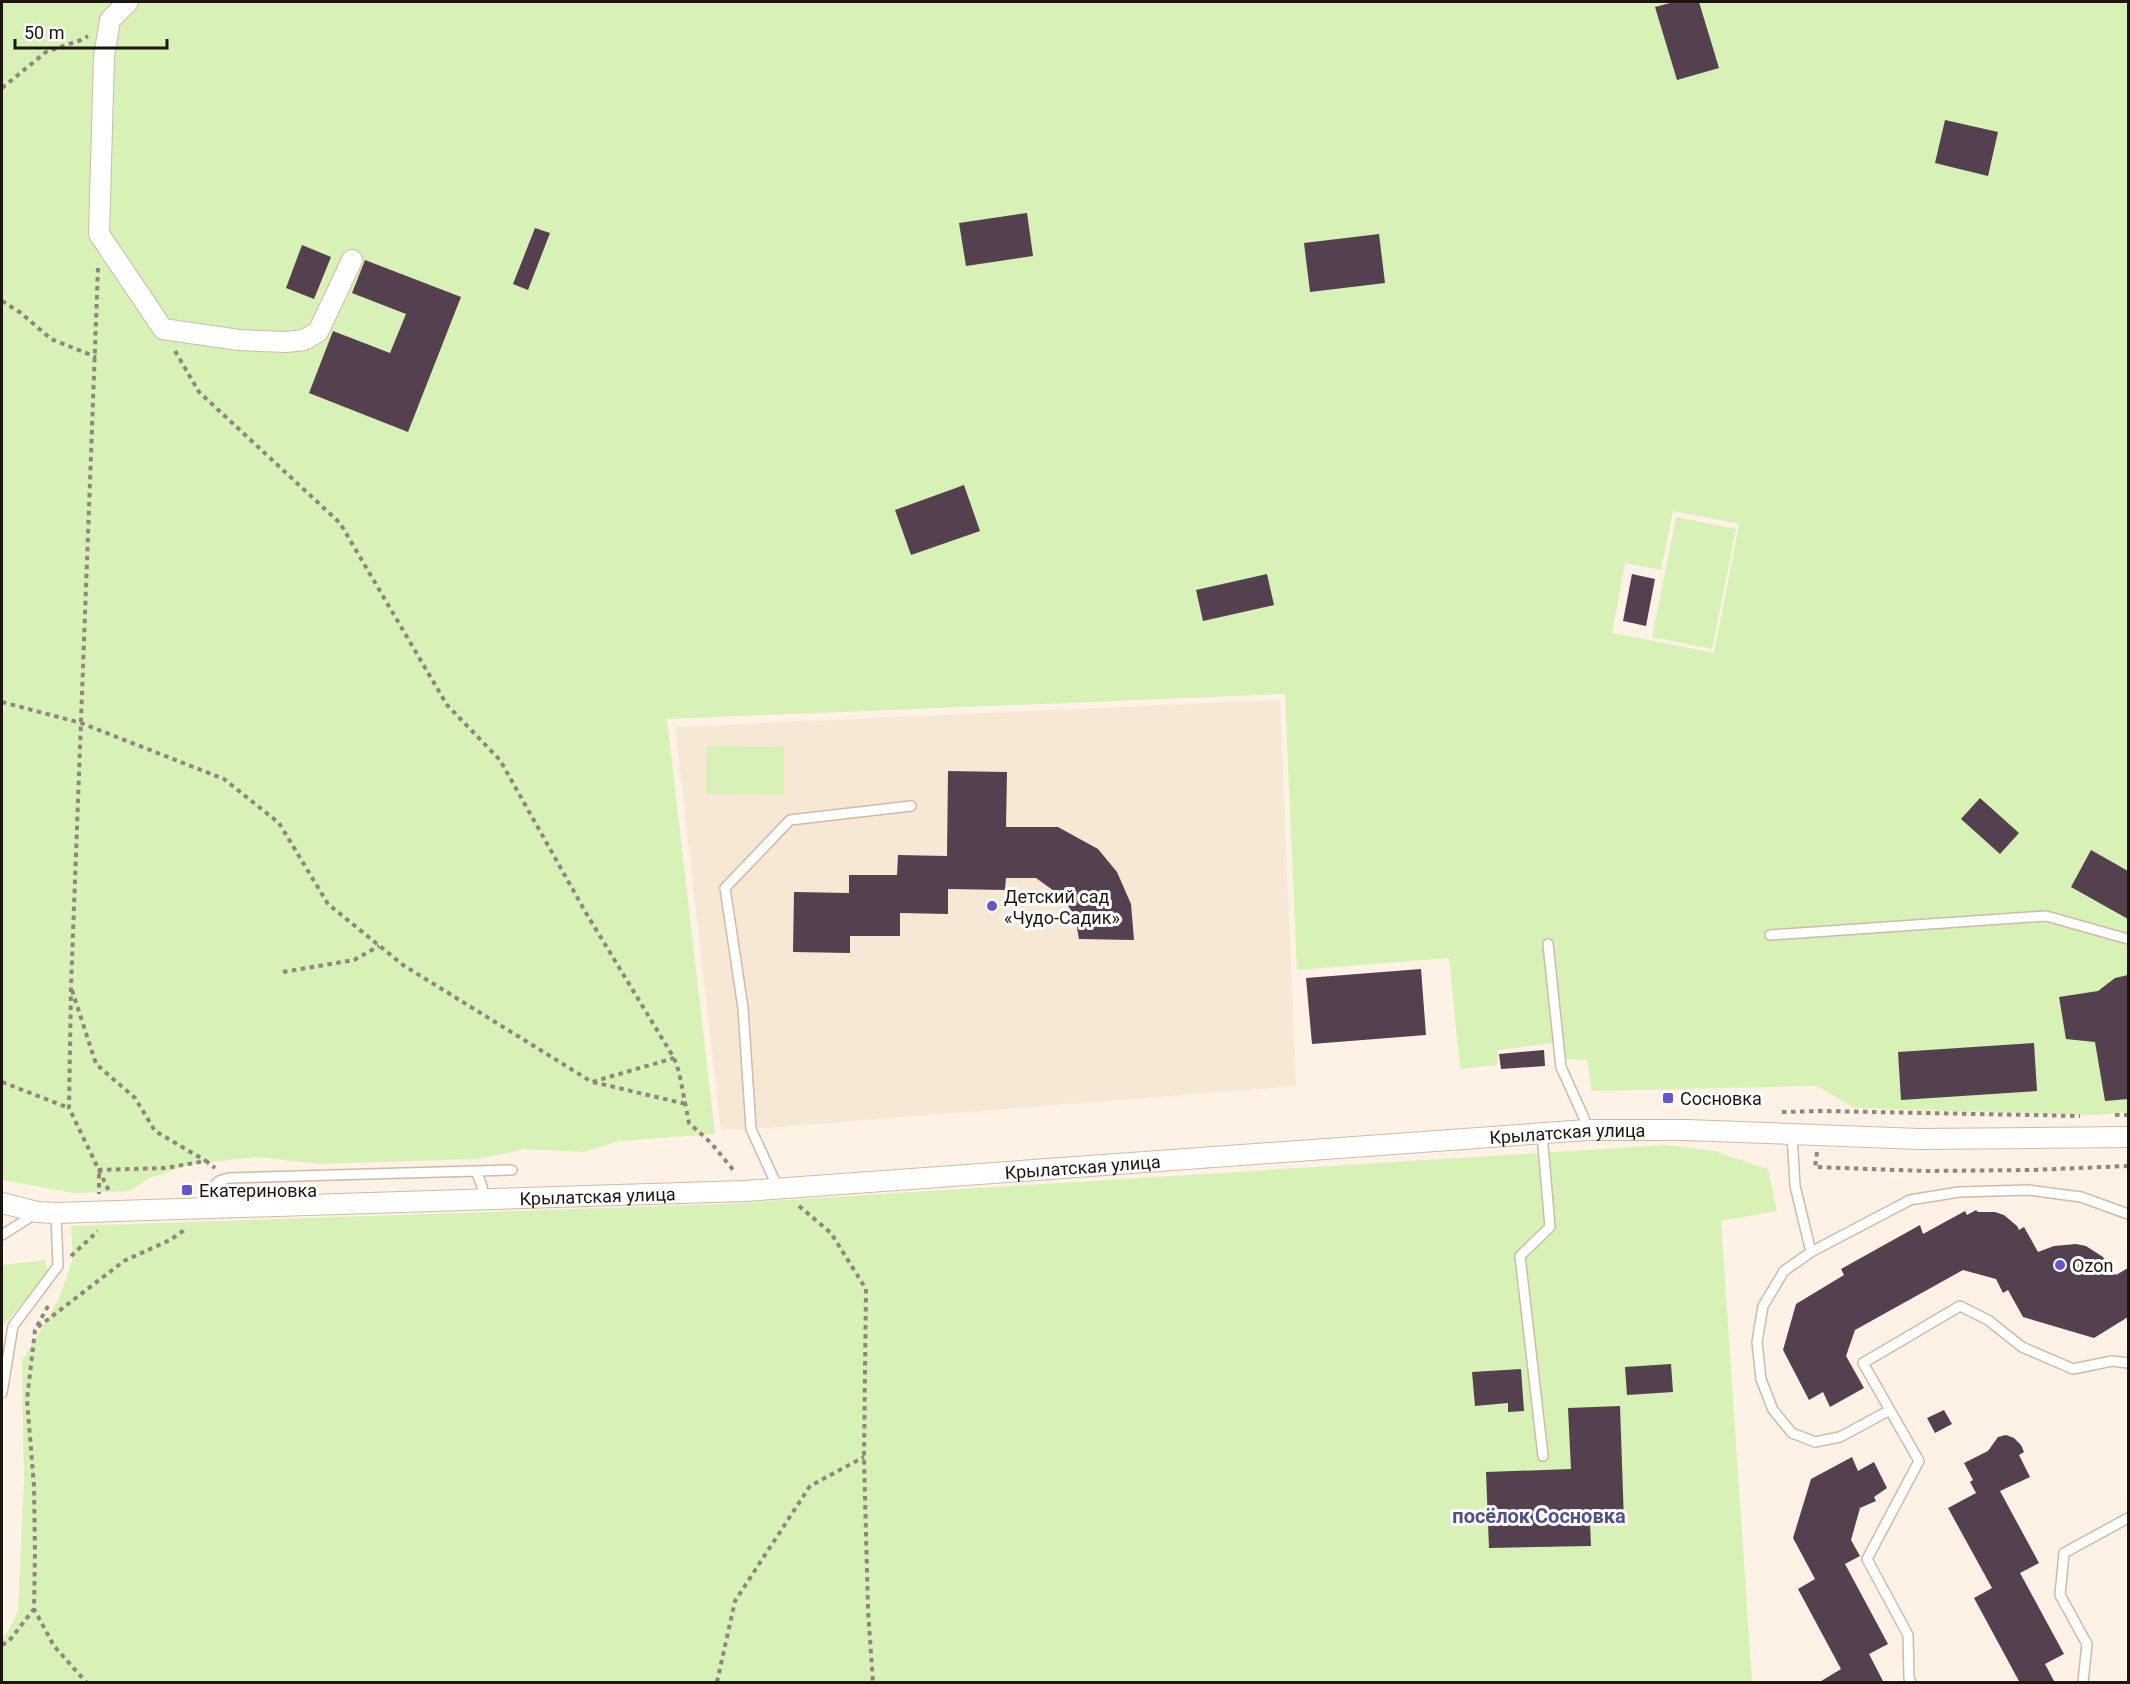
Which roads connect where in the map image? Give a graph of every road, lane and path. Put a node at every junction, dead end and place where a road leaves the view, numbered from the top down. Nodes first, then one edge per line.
1 (128, 2) edge
2 (110, 20) junction
3 (2, 88) edge
4 (99, 234) junction
5 (352, 260) dead end
6 (2, 301) edge
7 (163, 329) junction
8 (96, 357) junction
9 (2, 702) edge
10 (81, 723) junction
11 (911, 806) dead end
12 (1770, 935) dead end
13 (2128, 939) edge
14 (1548, 944) dead end
15 (379, 946) junction
16 (283, 972) dead end
17 (71, 987) junction
18 (674, 1058) junction
19 (2, 1082) edge
20 (592, 1082) junction
21 (686, 1104) junction
22 (69, 1108) junction
23 (1823, 1111) dead end
24 (2128, 1115) edge
25 (2091, 1116) dead end
26 (2111, 1116) dead end
27 (1587, 1130) junction
28 (1542, 1133) junction
29 (1792, 1135) junction
30 (2128, 1137) edge
31 (206, 1161) junction
32 (2128, 1166) edge
33 (1815, 1167) dead end
34 (98, 1170) junction
35 (512, 1170) dead end
36 (476, 1171) junction
37 (740, 1177) dead end
38 (229, 1178) junction
39 (778, 1188) junction
40 (483, 1200) junction
41 (100, 1202) dead end
42 (2, 1203) edge
43 (213, 1207) junction
44 (46, 1213) junction
45 (2128, 1214) edge
46 (195, 1224) dead end
47 (102, 1227) dead end
48 (2, 1234) edge
49 (1811, 1252) junction
50 (67, 1260) dead end
51 (51, 1300) dead end
52 (35, 1329) junction
53 (2128, 1363) edge
54 (2, 1393) edge
55 (1890, 1410) junction
56 (1543, 1455) dead end
57 (864, 1457) junction
58 (2128, 1518) edge
59 (33, 1609) junction
60 (2, 1645) edge
61 (86, 1683) edge
62 (717, 1683) edge
63 (873, 1683) edge
64 (1911, 1683) edge
65 (2083, 1683) edge

1 - 2 street
2 - 3 path
2 - 4 street
4 - 7 street
4 - 8 path
5 - 7 street
6 - 8 path
7 - 18 path
8 - 10 path
9 - 10 path
10 - 15 path
10 - 17 path
11 - 39 lane
12 - 13 lane
14 - 27 lane
15 - 16 path
15 - 20 path
17 - 22 path
17 - 31 path
18 - 20 path
18 - 21 path
19 - 22 path
20 - 21 path
21 - 37 path
22 - 34 path
23 - 25 path
24 - 26 path
27 - 28 street, Крылатская улица
27 - 29 street, Крылатская улица
28 - 39 street, Крылатская улица
28 - 56 lane
29 - 30 street, Крылатская улица
29 - 49 lane
31 - 34 path
31 - 38 path
32 - 33 path
34 - 41 path
35 - 36 lane
36 - 38 lane
36 - 40 lane
38 - 43 lane
39 - 40 street, Крылатская улица
39 - 57 path
40 - 43 street, Крылатская улица
42 - 44 street, Крылатская улица
43 - 44 street, Крылатская улица
44 - 48 lane
44 - 54 lane
45 - 49 lane
46 - 52 path
47 - 50 path
49 - 55 lane
51 - 52 path
52 - 59 path
53 - 55 lane
55 - 64 lane
57 - 62 path
57 - 63 path
58 - 65 lane
59 - 60 path
59 - 61 path

